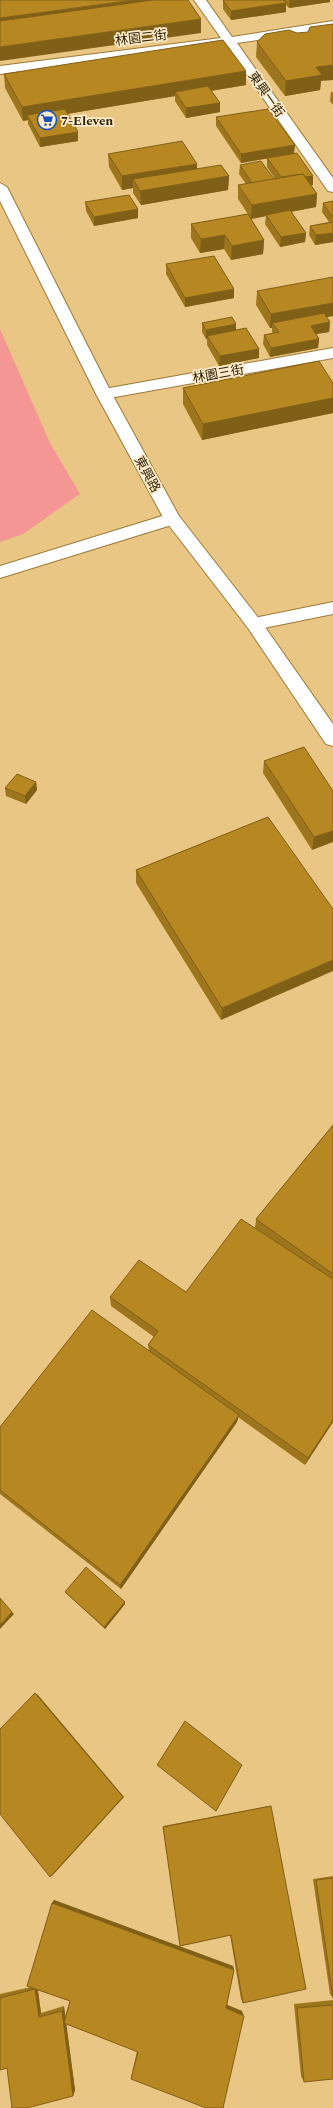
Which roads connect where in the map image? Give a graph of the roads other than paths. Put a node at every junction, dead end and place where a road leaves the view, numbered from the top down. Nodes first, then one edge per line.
1 (200, 0) edge
2 (333, 25) edge
3 (229, 40) junction
4 (0, 70) edge
5 (329, 175) edge
6 (0, 188) edge
7 (333, 188) edge
8 (333, 353) edge
9 (104, 394) junction
10 (172, 519) junction
11 (0, 572) edge
12 (333, 608) edge
13 (254, 624) junction
14 (333, 738) edge

1 - 3 street, 東興一街
2 - 3 street, 林園二街
3 - 4 street, 林園二街
3 - 5 street, 東興一街
5 - 7 street, 東興一街
6 - 9 street, 東興路
8 - 9 street, 林園三街
9 - 10 street, 東興路
10 - 11 street
10 - 13 street, 東興路
12 - 13 street
13 - 14 street, 東興路

